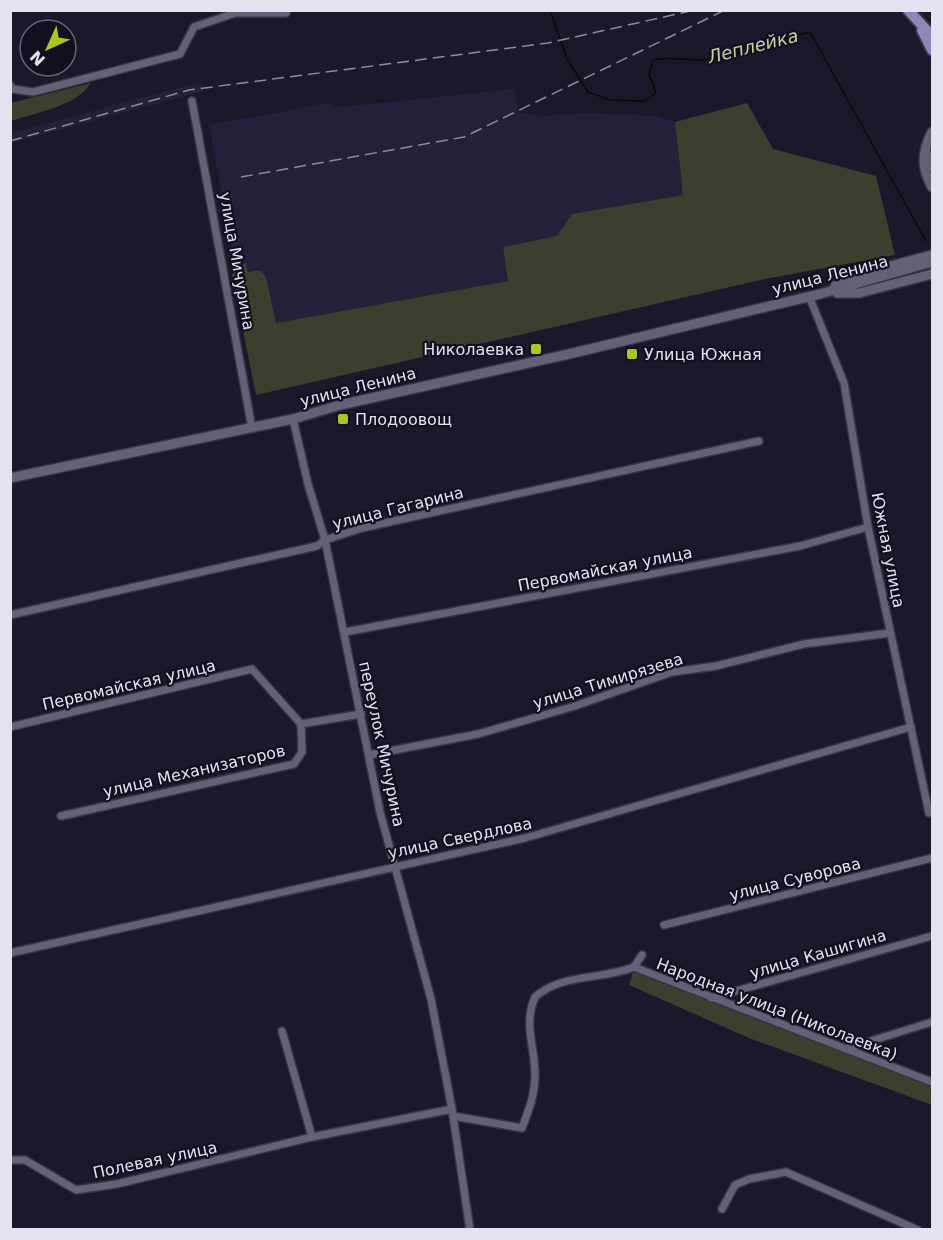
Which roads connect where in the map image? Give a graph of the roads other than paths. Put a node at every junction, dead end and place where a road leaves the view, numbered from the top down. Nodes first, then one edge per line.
1 (908, 10) edge
2 (286, 13) dead end
3 (917, 22) junction
4 (933, 36) edge
5 (933, 41) edge
6 (933, 50) edge
7 (10, 86) edge
8 (192, 100) dead end
9 (933, 132) edge
10 (933, 156) edge
11 (933, 166) edge
12 (933, 187) edge
13 (932, 259) edge
14 (933, 274) edge
15 (820, 294) junction
16 (809, 296) junction
17 (293, 419) junction
18 (252, 428) junction
19 (759, 441) dead end
20 (10, 478) edge
21 (868, 527) junction
22 (325, 540) junction
23 (10, 615) edge
24 (345, 632) junction
25 (890, 633) junction
26 (361, 714) junction
27 (301, 724) junction
28 (10, 727) edge
29 (910, 727) junction
30 (369, 755) junction
31 (929, 813) dead end
32 (61, 816) dead end
33 (933, 858) edge
34 (394, 866) junction
35 (664, 925) dead end
36 (933, 936) edge
37 (10, 953) edge
38 (642, 955) dead end
39 (634, 967) junction
40 (711, 998) junction
41 (933, 1022) edge
42 (282, 1031) dead end
43 (846, 1049) junction
44 (933, 1082) edge
45 (453, 1113) junction
46 (312, 1137) junction
47 (10, 1160) edge
48 (722, 1209) dead end
49 (470, 1230) edge
50 (918, 1230) edge

1 - 3 main road
2 - 7 street
3 - 4 main road
3 - 5 main road
3 - 6 main road
8 - 18 street, улица Мичурина
9 - 12 main road
10 - 11 main road
13 - 15 main road
13 - 15 main road, улица Ленина
14 - 15 main road
15 - 16 main road, улица Ленина
16 - 17 main road, улица Ленина
16 - 21 street, Южная улица
17 - 18 main road, улица Ленина
17 - 22 street, переулок Мичурина
18 - 20 main road, улица Ленина
19 - 22 street, улица Гагарина
21 - 24 street, Первомайская улица
21 - 25 street, Южная улица
22 - 23 street, улица Гагарина
22 - 24 street, переулок Мичурина
24 - 26 street, переулок Мичурина
25 - 29 street, Южная улица
25 - 30 street, улица Тимирязева
26 - 27 street
26 - 30 street, переулок Мичурина
27 - 28 street, Первомайская улица
27 - 32 street, улица Механизаторов
29 - 31 street, Южная улица
29 - 34 street, улица Свердлова
30 - 34 street, переулок Мичурина
33 - 35 street, улица Суворова
34 - 37 street, улица Свердлова
34 - 45 street, переулок Мичурина
36 - 40 street, улица Кашигина
38 - 39 street
39 - 40 street, Народная улица (Николаевка)
39 - 45 street, Народная улица (Николаевка)
40 - 43 street, Народная улица (Николаевка)
41 - 43 street
42 - 46 street
43 - 44 street, Народная улица (Николаевка)
45 - 46 street, Полевая улица
45 - 49 street
46 - 47 street, Полевая улица
48 - 50 street

